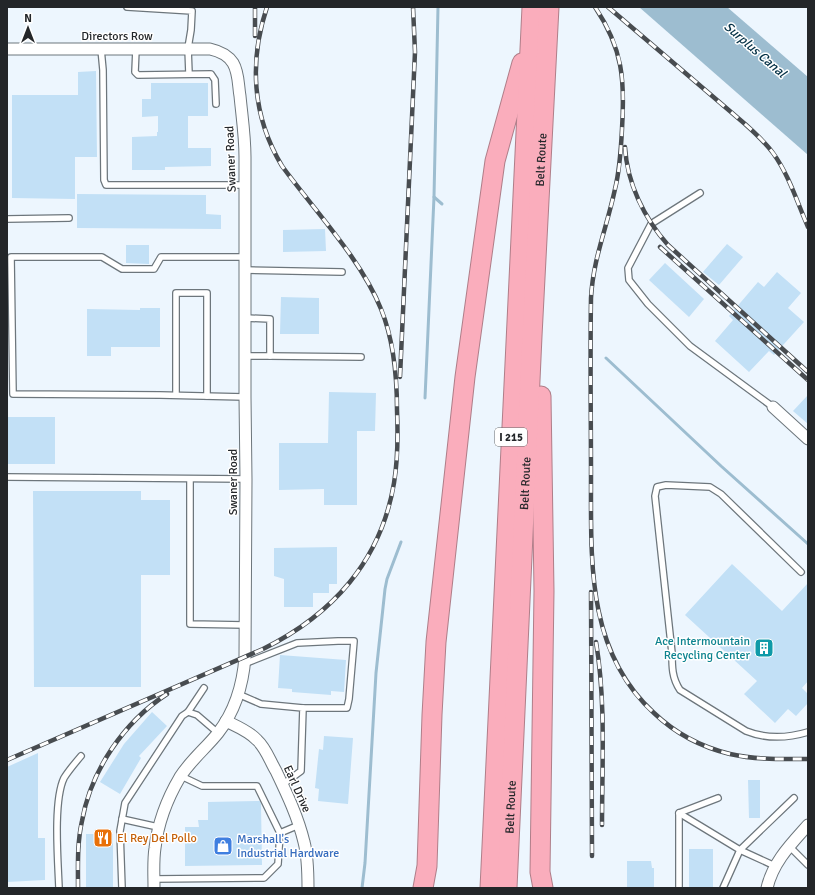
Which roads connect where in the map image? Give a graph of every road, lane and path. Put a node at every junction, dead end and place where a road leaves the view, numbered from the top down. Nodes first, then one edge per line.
1 (127, 7) edge
2 (532, 7) edge
3 (549, 7) edge
4 (192, 9) edge
5 (531, 29) junction
6 (188, 48) junction
7 (7, 49) edge
8 (101, 49) junction
9 (136, 49) junction
10 (226, 56) joint
11 (189, 74) junction
12 (216, 104) dead end
13 (245, 185) junction
14 (700, 193) dead end
15 (69, 218) dead end
16 (7, 219) edge
17 (245, 257) junction
18 (245, 270) junction
19 (342, 272) dead end
20 (534, 293) junction
21 (245, 318) junction
22 (245, 356) junction
23 (270, 356) junction
24 (361, 357) dead end
25 (176, 395) junction
26 (207, 396) junction
27 (245, 397) junction
28 (773, 407) joint
29 (808, 439) edge
30 (7, 477) edge
31 (190, 479) junction
32 (246, 479) junction
33 (802, 572) dead end
34 (245, 625) junction
35 (244, 664) junction
36 (204, 688) dead end
37 (238, 694) junction
38 (303, 708) junction
39 (188, 712) junction
40 (226, 721) junction
41 (808, 732) edge
42 (218, 733) junction
43 (80, 756) dead end
44 (181, 776) junction
45 (282, 785) junction
46 (718, 798) dead end
47 (794, 798) dead end
48 (679, 813) junction
49 (122, 819) junction
50 (299, 825) junction
51 (808, 825) edge
52 (158, 827) junction
53 (280, 833) junction
54 (789, 846) junction
55 (740, 850) junction
56 (808, 865) edge
57 (427, 866) junction
58 (775, 866) junction
59 (499, 881) edge
60 (154, 883) edge
61 (538, 883) edge
62 (59, 888) edge
63 (122, 888) edge
64 (308, 888) edge
65 (423, 888) edge
66 (434, 888) edge
67 (679, 888) edge
68 (723, 888) edge
69 (767, 888) edge

1 - 4 lane
2 - 5 highway, Belt Route / I 215
3 - 20 highway, Belt Route / I 215
4 - 6 lane
5 - 57 highway
5 - 59 highway, Belt Route / I 215
6 - 9 street, Directors Row
6 - 10 street, Directors Row
6 - 11 lane
7 - 8 street, Directors Row
8 - 9 street, Directors Row
8 - 13 lane
9 - 11 lane
10 - 13 street, Swaner Road
11 - 12 lane
13 - 17 street, Swaner Road
14 - 28 lane
15 - 16 lane
17 - 18 street, Swaner Road
17 - 25 lane
18 - 19 lane
18 - 21 street, Swaner Road
20 - 59 highway, Belt Route / I 215
20 - 61 highway
21 - 22 street, Swaner Road
21 - 23 lane
22 - 23 lane
22 - 27 street, Swaner Road
23 - 24 lane
25 - 26 lane
25 - 26 lane
26 - 27 lane
27 - 32 street, Swaner Road
28 - 29 street
30 - 31 lane
31 - 32 lane
31 - 34 lane
32 - 34 street, Swaner Road
33 - 41 lane
34 - 35 street, Swaner Road
35 - 37 street, Swaner Road
35 - 38 lane
36 - 39 lane
37 - 38 lane
37 - 40 street, Swaner Road
38 - 45 lane
39 - 42 lane
39 - 49 lane
40 - 42 street, Swaner Road
40 - 45 street, Earl Drive
42 - 44 street, Swaner Road
43 - 62 lane
44 - 52 street, Swaner Road
44 - 53 lane
45 - 50 street, Earl Drive
46 - 48 lane
47 - 55 lane
48 - 55 lane
48 - 67 lane
49 - 52 lane
49 - 63 lane
50 - 53 lane
50 - 64 street, Earl Drive
51 - 54 street
52 - 60 street, Swaner Road
53 - 60 lane
54 - 56 lane
54 - 58 street
55 - 58 lane
55 - 68 lane
57 - 65 highway
57 - 66 highway
58 - 69 street

